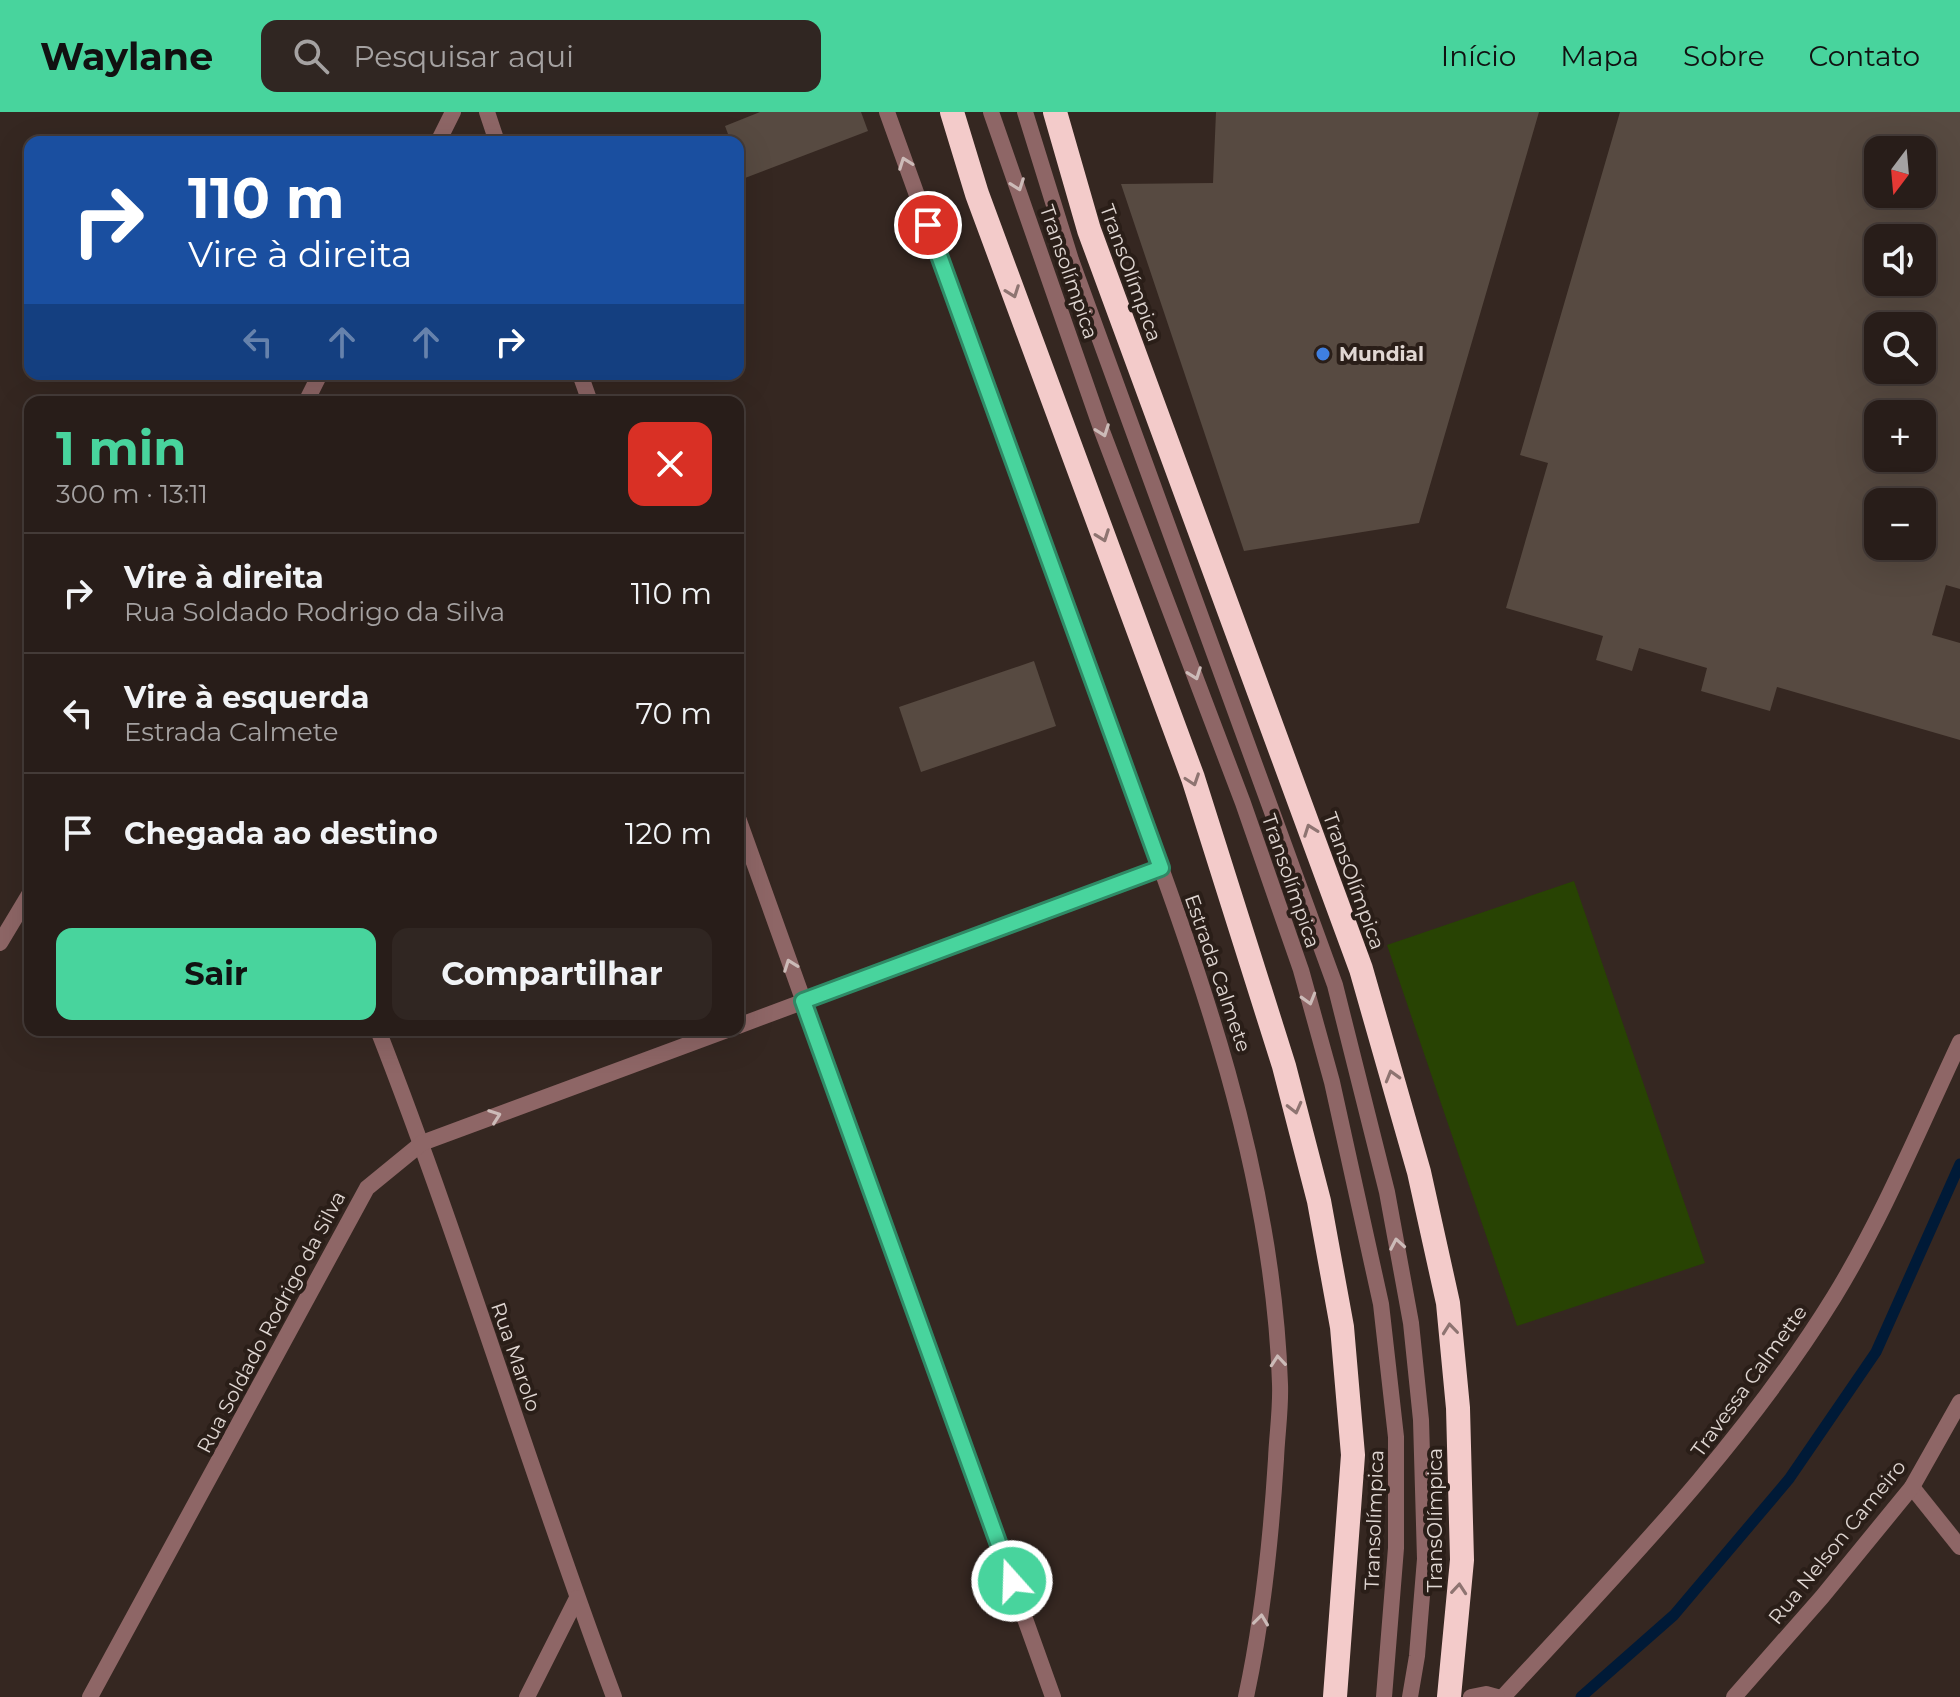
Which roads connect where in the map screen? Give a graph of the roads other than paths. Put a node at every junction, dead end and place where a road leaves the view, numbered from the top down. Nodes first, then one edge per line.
1 (453, 112) edge
2 (487, 112) edge
3 (887, 112) edge
4 (952, 112) edge
5 (991, 112) edge
6 (1025, 112) edge
7 (1055, 112) edge
8 (441, 136) edge
9 (495, 136) edge
10 (744, 835) edge
11 (1161, 868) junction
12 (24, 903) edge
13 (0, 943) edge
14 (803, 1001) junction
15 (744, 1024) edge
16 (380, 1036) edge
17 (711, 1036) edge
18 (1960, 1042) edge
19 (422, 1143) junction
20 (1960, 1402) edge
21 (1912, 1487) junction
22 (1960, 1547) edge
23 (577, 1598) junction
24 (1337, 1691) edge
25 (90, 1697) edge
26 (527, 1697) edge
27 (614, 1697) edge
28 (1053, 1697) edge
29 (1246, 1697) edge
30 (1384, 1697) edge
31 (1410, 1697) edge
32 (1449, 1697) edge
33 (1471, 1697) edge
34 (1500, 1697) edge
35 (1734, 1697) edge

1 - 8 street
2 - 9 street
11 -> 3 street, Estrada Calmete
4 -> 24 highway, TransOlímpica
5 -> 30 street, Transolímpica
31 -> 6 street, Transolímpica
32 -> 7 highway, TransOlímpica
14 -> 10 street
11 - 14 street
29 -> 11 street, Estrada Calmete
12 - 13 street
14 - 15 street
14 - 28 street
16 - 19 street, Rua Marolo
19 -> 17 street, Rua Soldado Rodrigo da Silva
18 - 34 street, Travessa Calmette
19 - 23 street, Rua Marolo
19 - 25 street, Rua Soldado Rodrigo da Silva
20 - 21 street, Rua Nelson Cameiro
21 - 22 street
21 - 35 street, Rua Nelson Cameiro
23 - 26 street
23 - 27 street, Rua Marolo
33 - 34 street

